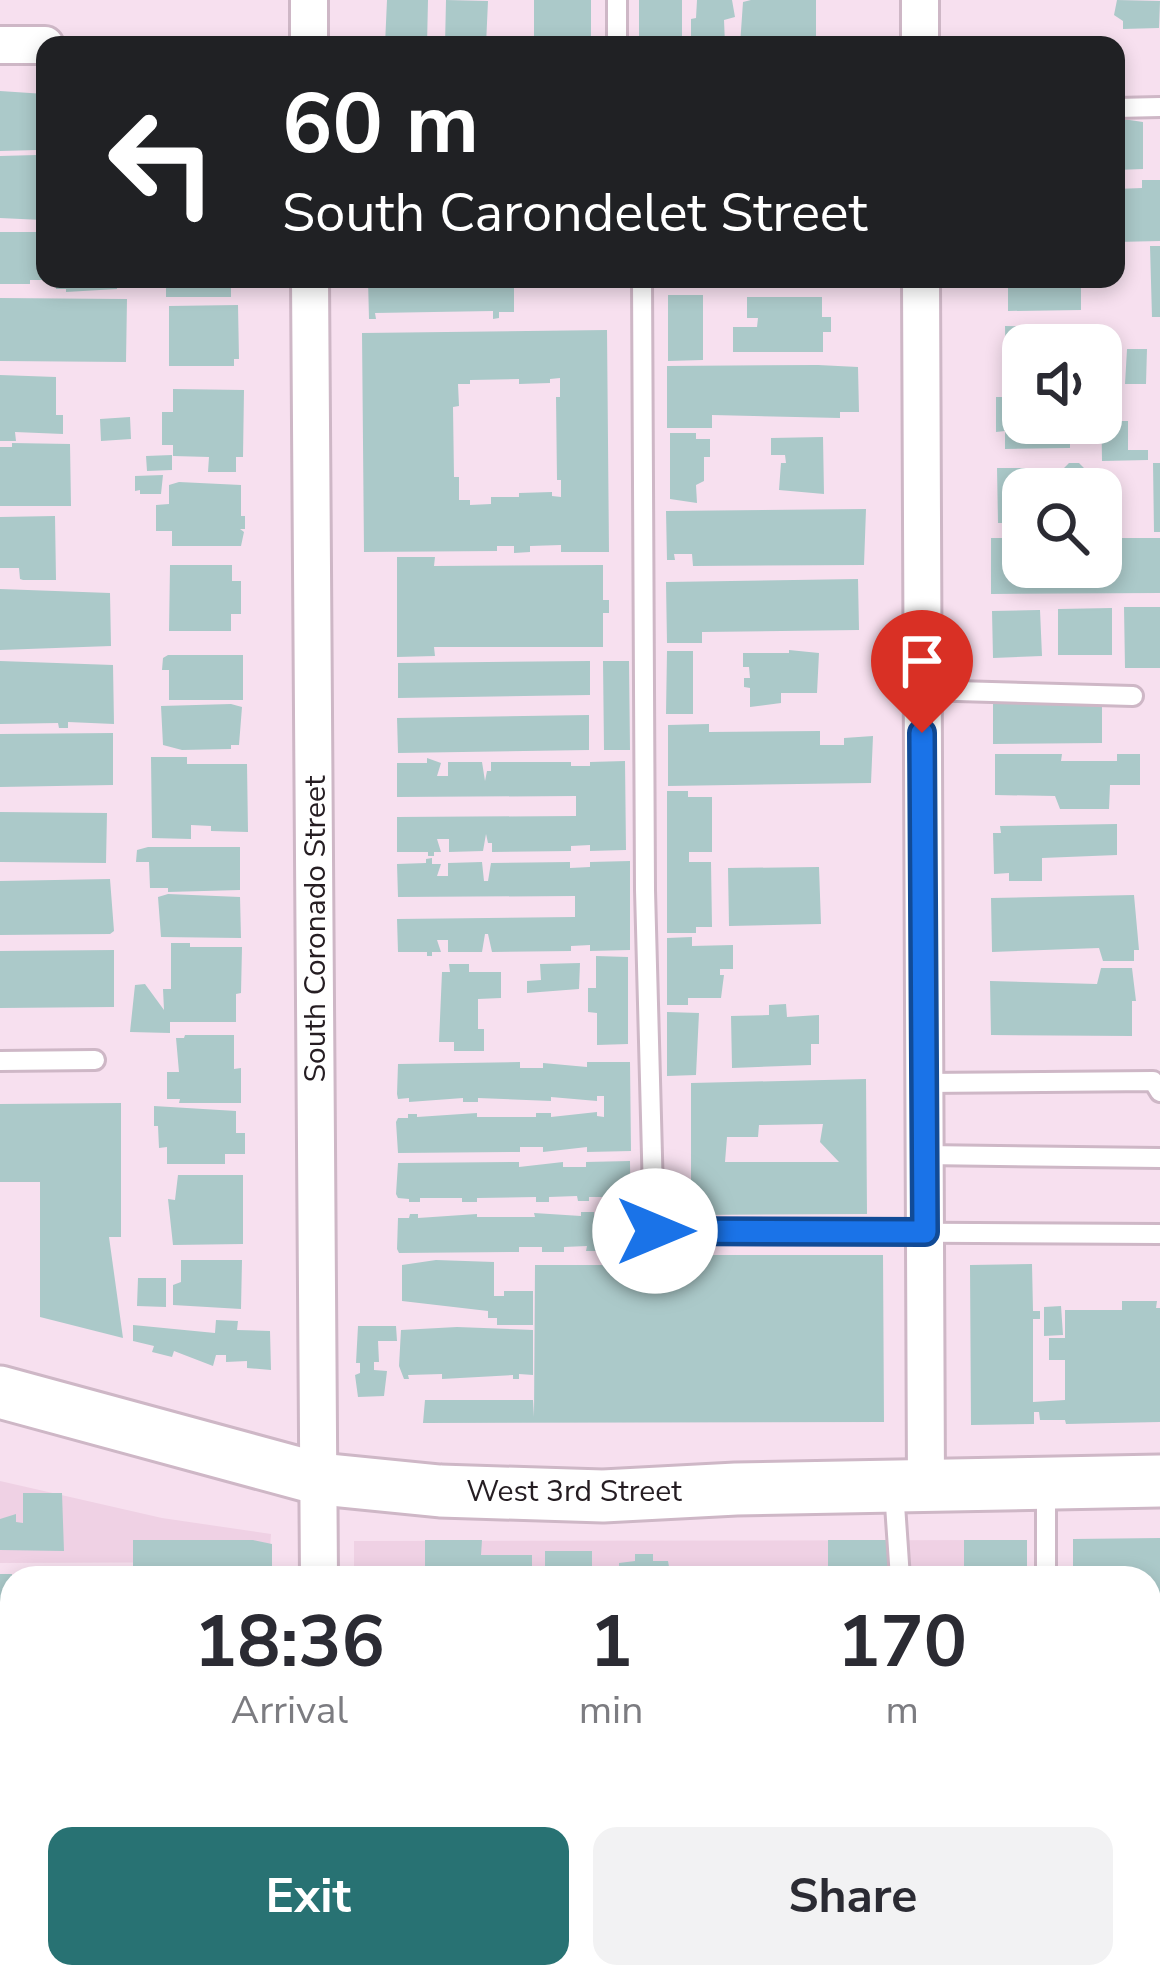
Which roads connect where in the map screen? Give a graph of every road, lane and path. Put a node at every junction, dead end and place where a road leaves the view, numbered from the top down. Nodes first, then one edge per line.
1 (309, 0) edge
2 (616, 0) edge
3 (920, 0) edge
4 (309, 36) edge
5 (617, 36) edge
6 (920, 36) edge
7 (0, 44) edge
8 (36, 45) edge
9 (1160, 107) edge
10 (1125, 108) edge
11 (310, 288) edge
12 (643, 288) edge
13 (921, 288) edge
14 (922, 690) junction
15 (1133, 696) dead end
16 (95, 1060) dead end
17 (0, 1061) edge
18 (924, 1083) junction
19 (1160, 1092) edge
20 (924, 1155) junction
21 (1160, 1158) edge
22 (925, 1232) junction
23 (1160, 1234) edge
24 (0, 1392) edge
25 (320, 1479) junction
26 (1046, 1481) junction
27 (1160, 1481) edge
28 (909, 1485) junction
29 (319, 1566) edge
30 (901, 1566) edge
31 (1046, 1566) edge

1 - 4 street
2 - 5 lane
3 - 6 street
7 - 8 street
9 - 10 lane
11 - 25 street, South Coronado Street
12 - 22 lane
13 - 14 street
14 - 15 lane
14 - 18 street
16 - 17 lane
18 - 19 lane
18 - 20 street
20 - 21 lane
20 - 22 street
22 - 23 lane
22 - 28 street
24 - 25 main road, West 3rd Street
25 - 28 main road, West 3rd Street
25 - 29 street, South Coronado Street
26 - 27 main road, West 3rd Street
26 - 28 main road, West 3rd Street
26 - 31 lane
28 - 30 lane

